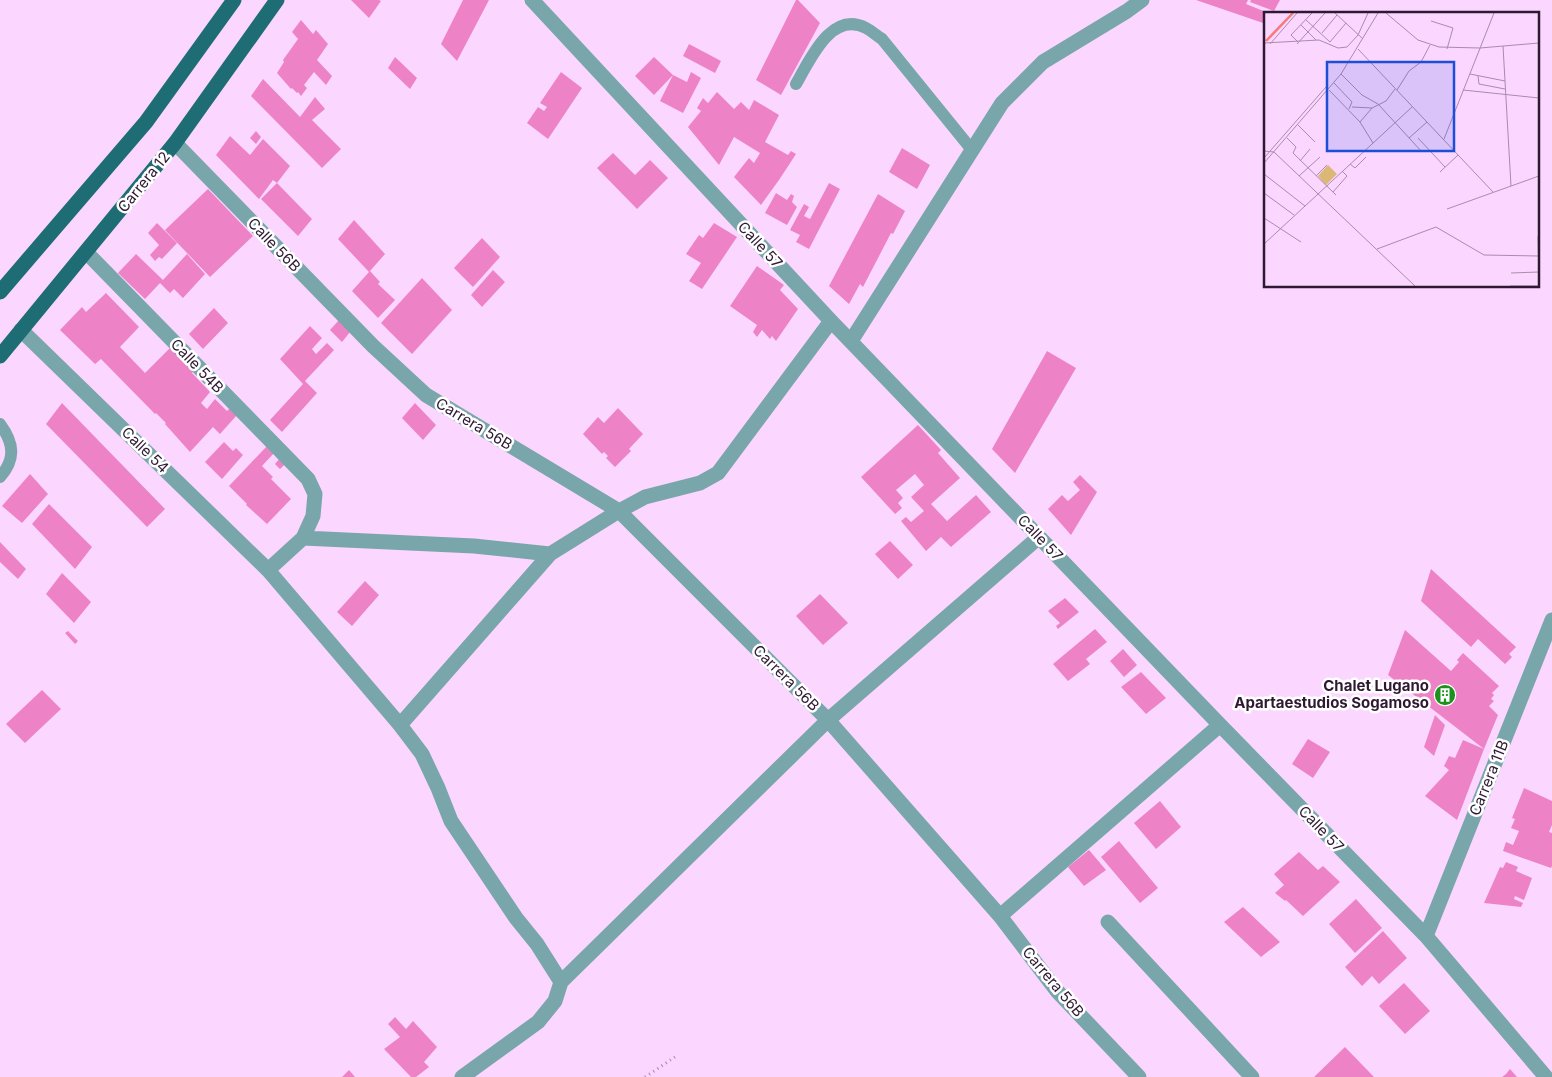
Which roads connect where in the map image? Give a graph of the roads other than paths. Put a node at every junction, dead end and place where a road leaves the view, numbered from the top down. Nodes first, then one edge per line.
1 (234, 0) edge
2 (277, 0) edge
3 (532, 0) edge
4 (1142, 0) edge
5 (796, 84) dead end
6 (175, 144) junction
7 (972, 150) junction
8 (86, 252) junction
9 (0, 292) edge
10 (831, 321) junction
11 (21, 330) junction
12 (851, 341) junction
13 (373, 346) joint
14 (0, 356) edge
15 (0, 424) edge
16 (0, 477) edge
17 (619, 511) junction
18 (1039, 537) junction
19 (303, 538) junction
20 (550, 554) junction
21 (268, 570) junction
22 (1551, 626) edge
23 (828, 720) junction
24 (400, 725) junction
25 (1220, 725) junction
26 (1000, 916) junction
27 (1108, 922) dead end
28 (1426, 936) junction
29 (561, 982) junction
30 (462, 1077) edge
31 (1139, 1077) edge
32 (1252, 1077) edge
33 (1546, 1077) edge

1 - 9 main road
2 - 6 main road, Carrera 12
3 - 10 street, Calle 57
4 - 7 street
5 - 7 lane
6 - 8 main road, Carrera 12
6 - 13 street, Calle 56B
7 - 12 street
8 - 11 main road, Carrera 12
8 - 19 street, Calle 54B
10 - 12 street, Calle 57
10 - 17 street
11 - 14 main road, Carrera 12
11 - 21 street, Calle 54
12 - 18 street, Calle 57
13 - 17 street, Carrera 56B
15 - 16 lane
17 - 20 street
17 - 23 street, Carrera 56B
18 - 23 street
18 - 25 street, Calle 57
19 - 20 street
19 - 21 street
20 - 24 street
21 - 24 street, Calle 54
22 - 28 street, Carrera 11B
23 - 26 street, Carrera 56B
23 - 29 street
24 - 29 street, Calle 54
25 - 26 street
25 - 28 street, Calle 57
26 - 31 street, Carrera 56B
27 - 32 street
28 - 33 street, Calle 57
29 - 30 street

